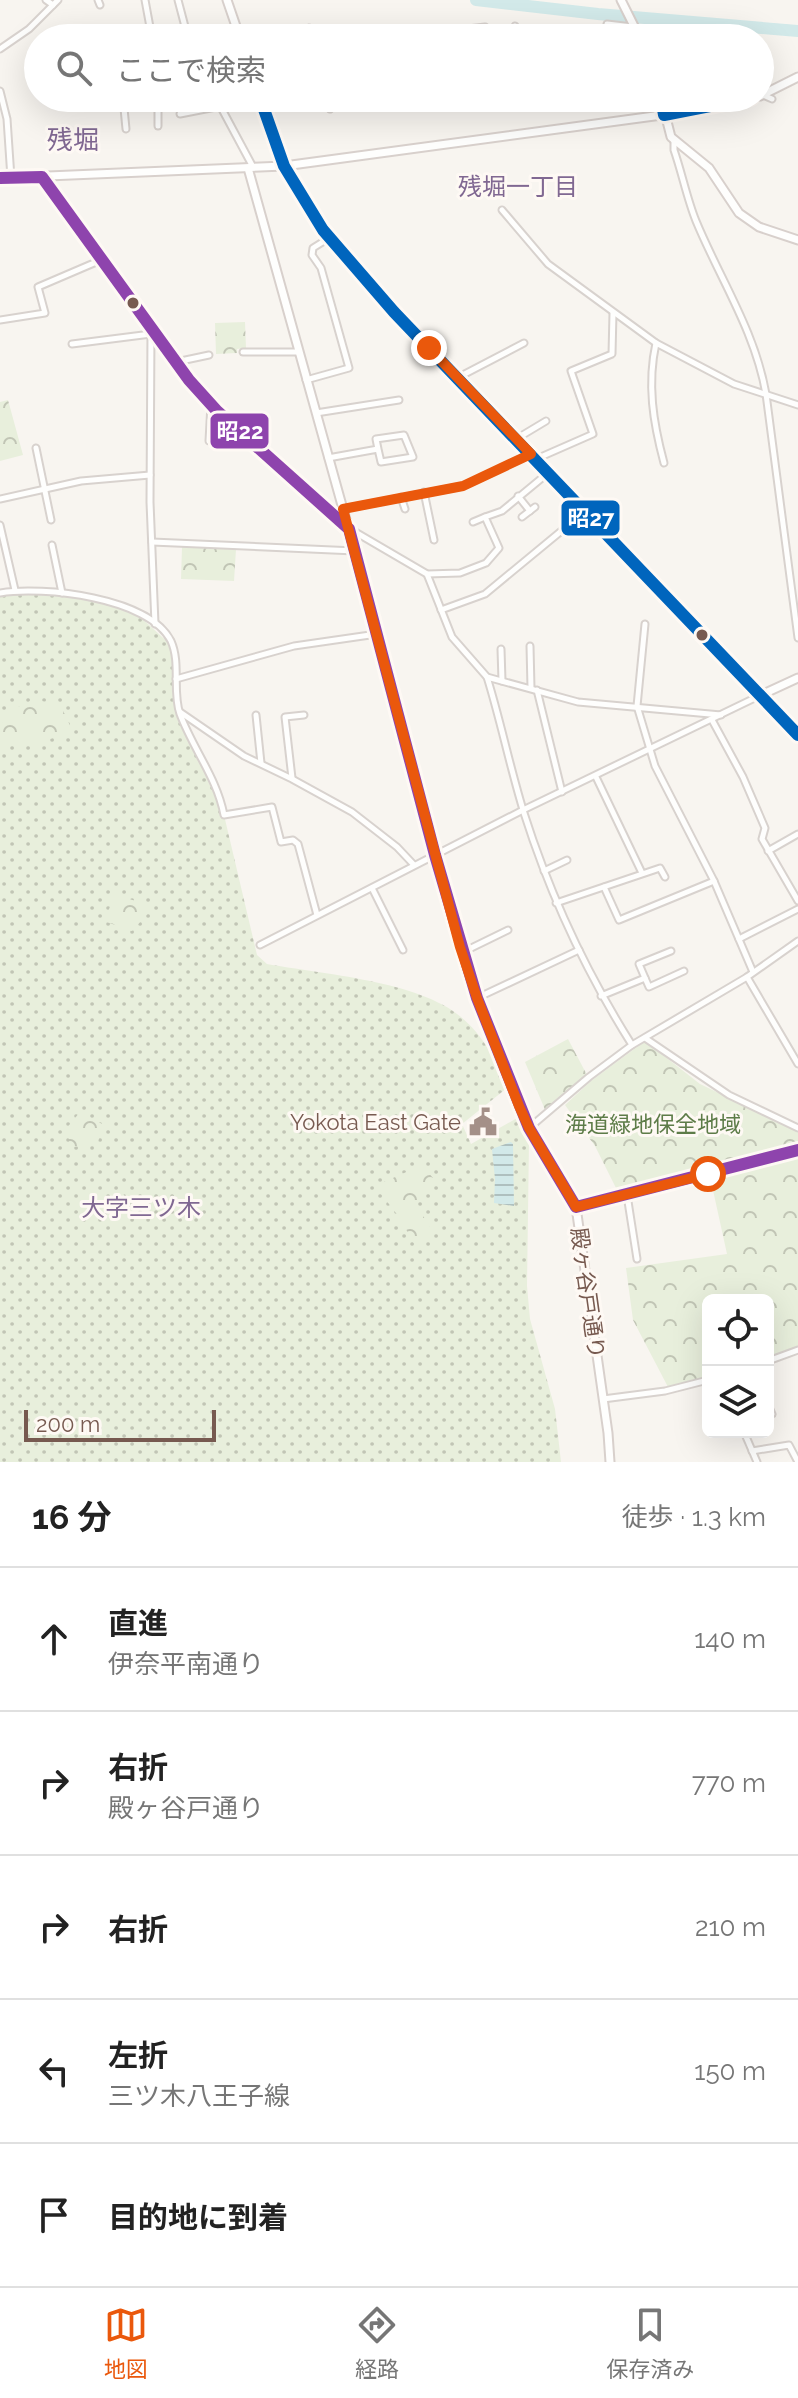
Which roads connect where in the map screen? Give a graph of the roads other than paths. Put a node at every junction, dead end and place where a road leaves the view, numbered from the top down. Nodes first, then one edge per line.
1 (46, 0) edge
2 (145, 0) edge
3 (178, 0) edge
4 (227, 0) edge
5 (56, 2) edge
6 (623, 3) edge
7 (34, 24) edge
8 (149, 24) edge
9 (184, 24) edge
10 (235, 24) edge
11 (633, 24) edge
12 (24, 32) edge
13 (0, 49) edge
14 (798, 77) edge
15 (774, 89) edge
16 (0, 91) edge
17 (124, 112) edge
18 (158, 112) edge
19 (190, 112) edge
20 (224, 112) edge
21 (265, 112) edge
22 (663, 112) edge
23 (684, 112) edge
24 (180, 114) dead end
25 (664, 115) junction
26 (158, 126) dead end
27 (126, 129) dead end
28 (674, 141) junction
29 (284, 166) junction
30 (251, 168) junction
31 (42, 177) junction
32 (0, 178) edge
33 (11, 178) junction
34 (502, 210) dead end
35 (329, 238) junction
36 (798, 240) edge
37 (101, 260) junction
38 (613, 313) junction
39 (0, 320) edge
40 (151, 332) junction
41 (524, 343) dead end
42 (656, 343) junction
43 (72, 344) dead end
44 (243, 352) dead end
45 (299, 352) junction
46 (209, 355) dead end
47 (175, 362) junction
48 (457, 378) junction
49 (306, 380) junction
50 (766, 394) junction
51 (399, 400) dead end
52 (211, 404) junction
53 (798, 405) edge
54 (315, 413) junction
55 (546, 421) dead end
56 (516, 439) junction
57 (218, 441) dead end
58 (36, 448) dead end
59 (378, 449) junction
60 (534, 457) junction
61 (327, 459) junction
62 (664, 463) dead end
63 (549, 472) junction
64 (150, 475) junction
65 (45, 489) junction
66 (424, 492) junction
67 (518, 496) junction
68 (401, 497) junction
69 (0, 499) edge
70 (343, 509) junction
71 (405, 509) dead end
72 (589, 514) junction
73 (485, 517) junction
74 (522, 517) dead end
75 (51, 520) dead end
76 (473, 522) dead end
77 (0, 525) edge
78 (349, 529) junction
79 (1, 534) edge
80 (434, 540) dead end
81 (152, 542) junction
82 (52, 545) dead end
83 (356, 551) junction
84 (427, 574) junction
85 (15, 591) junction
86 (0, 593) edge
87 (62, 593) junction
88 (441, 610) junction
89 (645, 624) dead end
90 (155, 625) junction
91 (377, 634) junction
92 (798, 638) edge
93 (530, 646) dead end
94 (501, 649) dead end
95 (487, 677) junction
96 (798, 678) edge
97 (176, 679) junction
98 (502, 681) junction
99 (534, 689) junction
100 (761, 695) junction
101 (637, 706) junction
102 (179, 712) junction
103 (256, 715) dead end
104 (304, 715) dead end
105 (722, 715) junction
106 (712, 720) junction
107 (798, 735) edge
108 (652, 750) junction
109 (262, 764) junction
110 (596, 777) junction
111 (292, 779) junction
112 (562, 792) junction
113 (523, 810) junction
114 (798, 834) edge
115 (768, 851) junction
116 (435, 855) junction
117 (567, 860) dead end
118 (414, 865) junction
119 (544, 871) junction
120 (642, 874) junction
121 (665, 877) dead end
122 (714, 881) junction
123 (604, 887) junction
124 (372, 888) junction
125 (798, 901) edge
126 (556, 903) junction
127 (798, 909) edge
128 (317, 916) junction
129 (508, 930) dead end
130 (739, 939) junction
131 (798, 941) edge
132 (260, 945) dead end
133 (403, 950) dead end
134 (579, 950) junction
135 (671, 951) dead end
136 (462, 952) junction
137 (684, 971) dead end
138 (753, 972) junction
139 (747, 977) junction
140 (645, 978) junction
141 (601, 996) junction
142 (477, 998) junction
143 (645, 1038) junction
144 (632, 1045) junction
145 (798, 1064) edge
146 (529, 1128) junction
147 (798, 1128) edge
148 (798, 1150) edge
149 (627, 1195) junction
150 (576, 1207) junction
151 (637, 1259) dead end
152 (798, 1350) edge
153 (774, 1359) edge
154 (702, 1382) edge
155 (603, 1399) junction
156 (747, 1438) edge
157 (752, 1451) junction
158 (610, 1462) edge
159 (757, 1462) edge
160 (798, 1462) edge

1 - 5 street
2 - 8 street
3 - 9 street
4 - 10 street
5 - 7 street
6 - 11 street
12 - 13 street
14 - 15 street
16 - 33 street
17 - 27 street
18 - 26 street
19 - 24 street
20 - 30 street
21 - 29 street
22 - 25 street
23 - 25 street
25 - 28 street
25 - 29 street
28 - 36 street
28 - 50 street
29 - 30 street
29 - 35 street
30 - 31 street
30 - 45 street, 殿ヶ谷戸通り
31 - 33 street
31 - 37 street
32 - 33 street
34 - 38 street
35 - 48 street
35 - 49 street
37 - 39 street
37 - 40 street
38 - 42 street
38 - 60 street
40 - 43 street
40 - 47 street
40 - 64 street
41 - 48 street
42 - 50 street
42 - 62 street
44 - 45 street
45 - 49 street, 殿ヶ谷戸通り
46 - 47 street
47 - 52 street
48 - 56 street
49 - 54 street, 殿ヶ谷戸通り
50 - 53 street
50 - 92 street
51 - 54 street
52 - 57 street
52 - 78 street
54 - 61 street, 殿ヶ谷戸通り
55 - 56 street
56 - 60 street
58 - 65 street
59 - 59 street
59 - 61 street
60 - 63 street
60 - 66 street
61 - 70 street, 殿ヶ谷戸通り
63 - 67 street
63 - 72 street
64 - 65 street
64 - 81 street
65 - 69 street
65 - 75 street
66 - 68 street
66 - 80 street
67 - 73 street
67 - 74 street
68 - 70 street
68 - 71 street
70 - 78 street, 殿ヶ谷戸通り
72 - 88 street
72 - 100 street
73 - 76 street
73 - 84 street
77 - 79 street
78 - 83 street, 殿ヶ谷戸通り
78 - 84 street
79 - 85 street
81 - 83 street
81 - 90 street
82 - 87 street
83 - 91 street, 殿ヶ谷戸通り
84 - 88 street
85 - 86 street
85 - 87 street
87 - 90 street
88 - 95 street
89 - 101 street
90 - 97 street
91 - 97 street
91 - 116 street, 殿ヶ谷戸通り
93 - 99 street
94 - 98 street
95 - 98 street
95 - 113 street
96 - 100 street
97 - 102 street
98 - 99 street
99 - 101 street
99 - 112 street
100 - 105 street
100 - 107 street
101 - 105 street
101 - 108 street
102 - 109 street
102 - 128 street
103 - 109 street
104 - 111 street
105 - 106 street
106 - 108 street
106 - 115 street
108 - 110 street
108 - 122 street
109 - 111 street
110 - 112 street
110 - 120 street
111 - 118 street
112 - 113 street
113 - 116 street
113 - 119 street
114 - 115 street
115 - 125 street
116 - 118 street
116 - 136 street, 殿ヶ谷戸通り
117 - 119 street
118 - 124 street
119 - 126 street
120 - 121 street
120 - 123 street
122 - 123 street
122 - 130 street
123 - 126 street
124 - 128 street
124 - 133 street
126 - 134 street
127 - 130 street
128 - 132 street
129 - 136 street
130 - 138 street
131 - 138 street
134 - 141 street
134 - 142 street
135 - 140 street
136 - 142 street, 殿ヶ谷戸通り
137 - 140 street
138 - 139 street
139 - 143 street
139 - 145 street
140 - 141 street
141 - 144 street
142 - 146 street, 殿ヶ谷戸通り
143 - 144 street
143 - 147 street
144 - 146 street
146 - 150 street, 殿ヶ谷戸通り
148 - 149 street
149 - 150 street
149 - 151 street
150 - 155 street, 殿ヶ谷戸通り
152 - 153 street
154 - 155 street
155 - 158 street, 殿ヶ谷戸通り
156 - 157 street
157 - 159 street
157 - 160 street

